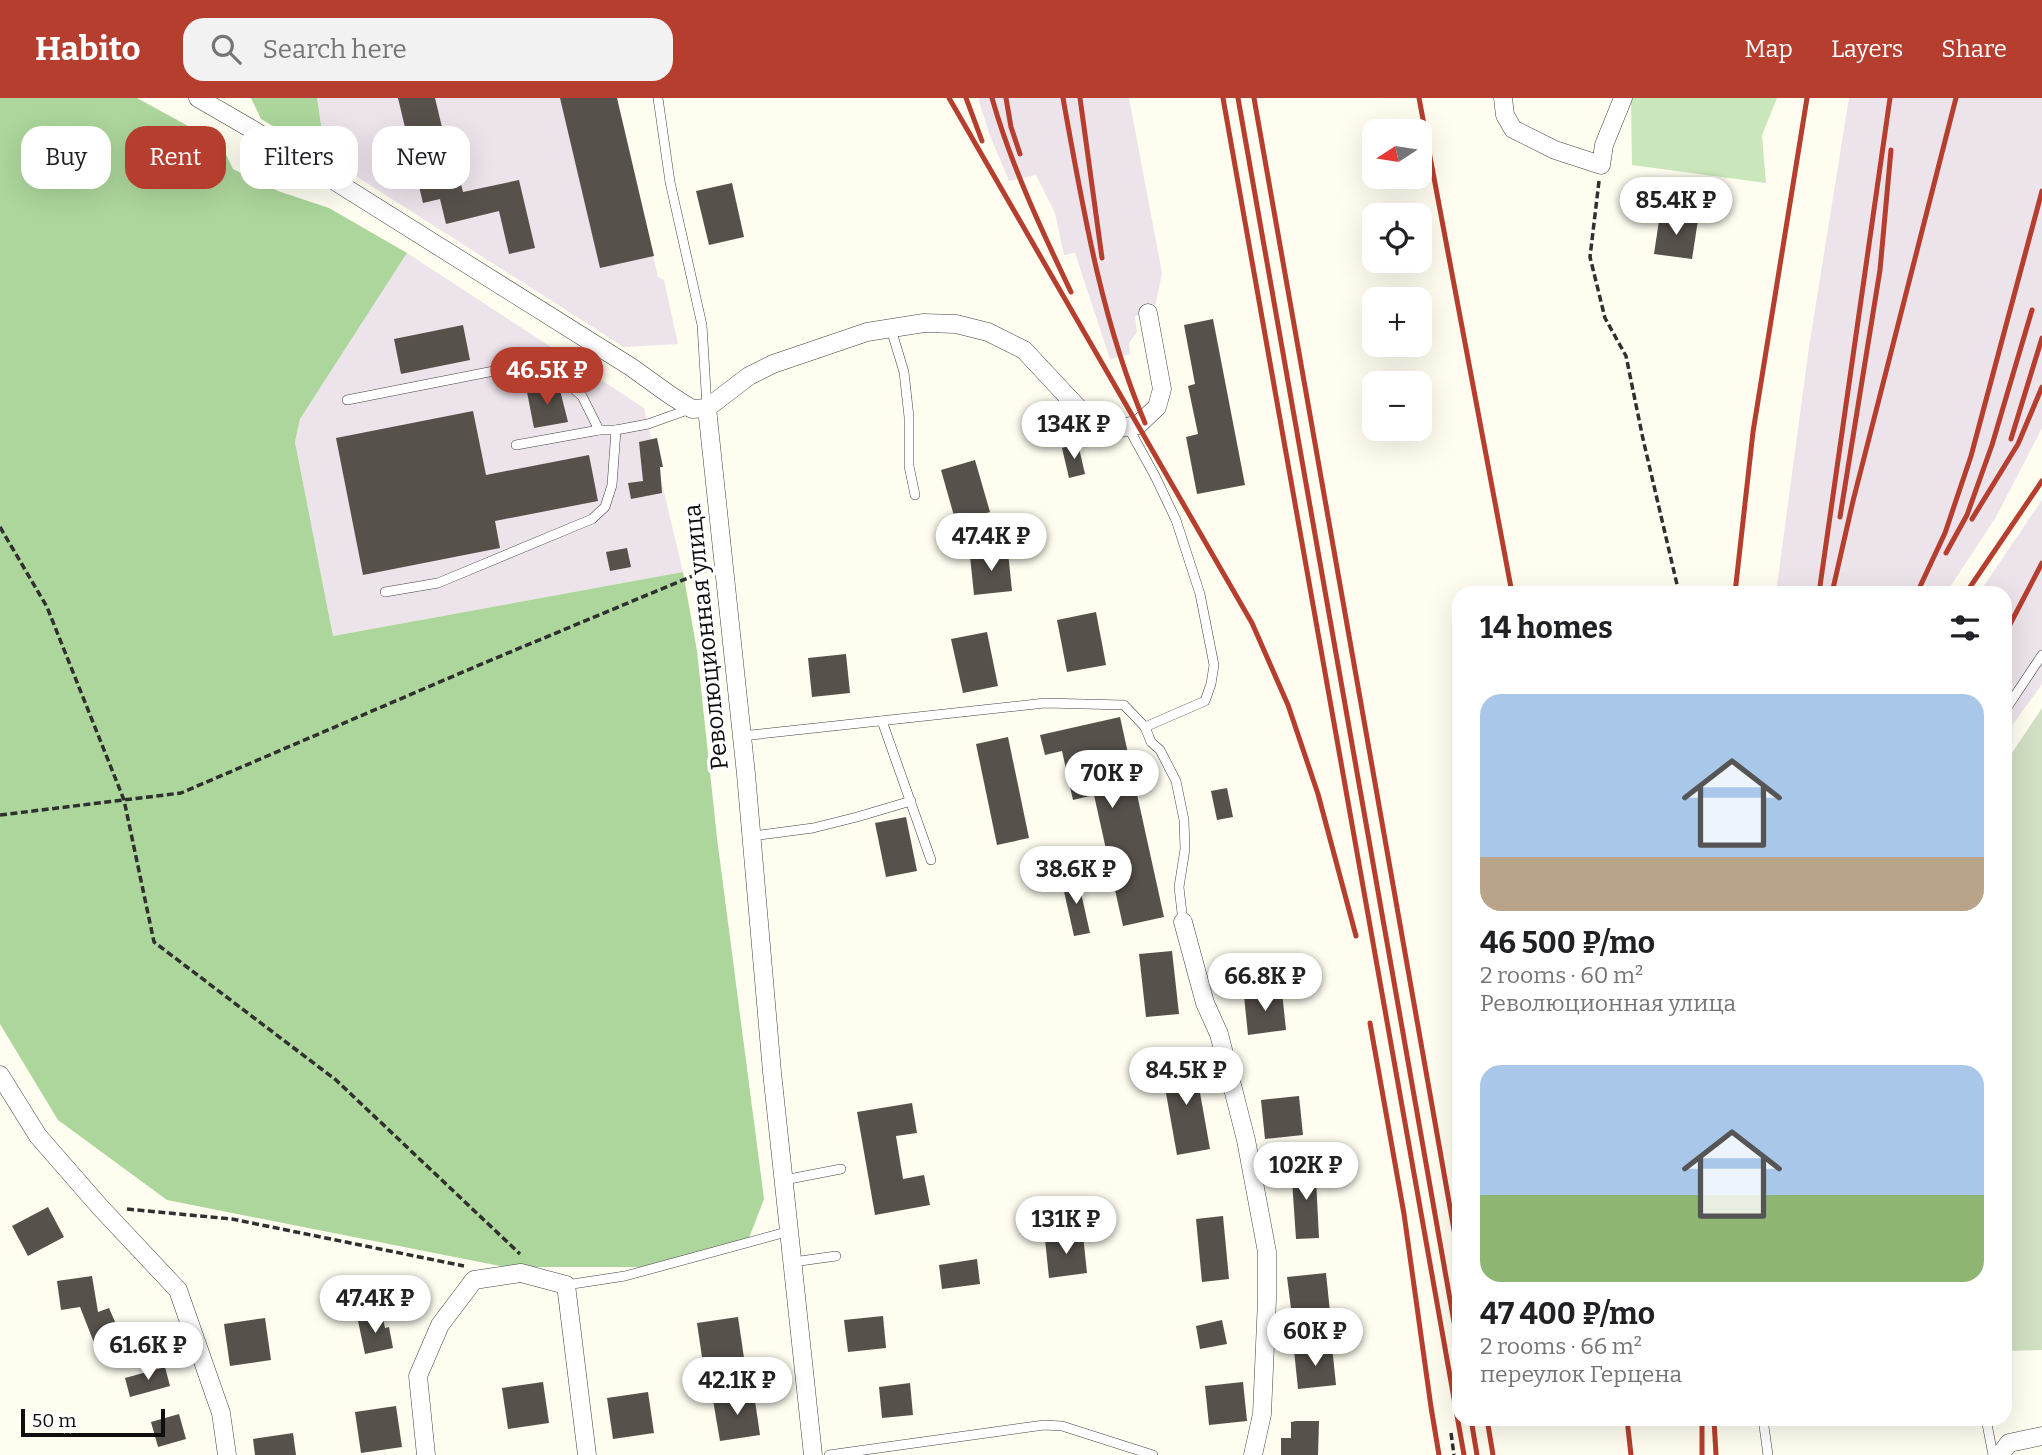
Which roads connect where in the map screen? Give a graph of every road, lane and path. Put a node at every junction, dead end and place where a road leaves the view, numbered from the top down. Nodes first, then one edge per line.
1 (198, 98) edge
2 (658, 98) edge
3 (1503, 98) edge
4 (1623, 98) edge
5 (1601, 165) junction
6 (1148, 313) dead end
7 (891, 328) junction
8 (347, 400) dead end
9 (699, 409) junction
10 (1128, 427) junction
11 (599, 430) junction
12 (616, 430) junction
13 (516, 445) dead end
14 (915, 495) dead end
15 (0, 527) edge
16 (723, 564) junction
17 (1677, 586) edge
18 (385, 592) dead end
19 (2042, 655) edge
20 (2012, 700) edge
21 (882, 721) junction
22 (1145, 727) junction
23 (742, 736) junction
24 (124, 800) junction
25 (911, 801) junction
26 (0, 815) edge
27 (752, 836) junction
28 (931, 860) dead end
29 (1183, 922) joint
30 (0, 1075) edge
31 (841, 1169) dead end
32 (784, 1180) junction
33 (100, 1207) junction
34 (790, 1231) junction
35 (836, 1256) dead end
36 (793, 1262) junction
37 (468, 1267) dead end
38 (547, 1279) junction
39 (566, 1285) junction
40 (1764, 1426) edge
41 (1987, 1426) edge
42 (1451, 1433) dead end
43 (2042, 1436) edge
44 (227, 1455) edge
45 (426, 1455) edge
46 (587, 1455) edge
47 (813, 1455) edge
48 (829, 1455) edge
49 (1153, 1455) edge
50 (1253, 1455) edge
51 (1454, 1455) edge
52 (1768, 1455) edge
53 (1993, 1455) edge
54 (2000, 1455) edge

1 - 9 street
2 - 9 lane
3 - 5 street
4 - 5 street
5 - 17 path
6 - 10 street
7 - 9 street
7 - 10 street
7 - 14 lane
8 - 11 lane
9 - 12 lane
9 - 16 street, Революционная улица
10 - 22 lane
11 - 12 lane
11 - 13 lane
12 - 18 lane
15 - 24 path
16 - 23 street, Революционная улица
16 - 24 path
19 - 20 lane
21 - 22 lane
21 - 23 lane
21 - 25 lane
22 - 29 lane
23 - 27 street, Революционная улица
24 - 26 path
24 - 38 path
25 - 27 lane
25 - 28 lane
27 - 32 street, Революционная улица
29 - 50 street
30 - 33 street
31 - 32 lane
32 - 34 street, Революционная улица
33 - 37 path
33 - 44 street
34 - 36 street, Революционная улица
34 - 39 lane
35 - 36 lane
36 - 47 street, Революционная улица
38 - 39 street
38 - 45 street
39 - 46 street
40 - 52 lane
41 - 53 lane
42 - 51 path
43 - 54 street
48 - 49 lane

